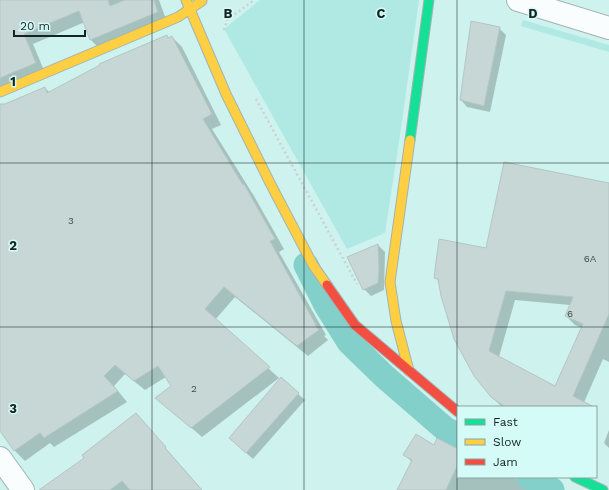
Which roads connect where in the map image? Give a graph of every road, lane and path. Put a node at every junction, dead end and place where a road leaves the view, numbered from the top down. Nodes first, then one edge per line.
1 (203, 0) edge
2 (254, 0) edge
3 (429, 0) edge
4 (518, 0) edge
5 (188, 4) edge
6 (609, 28) edge
7 (224, 32) dead end
8 (0, 92) edge
9 (255, 96) dead end
10 (357, 285) dead end
11 (409, 371) junction
12 (457, 411) edge
13 (0, 458) edge
14 (577, 478) edge
15 (23, 490) edge
16 (603, 490) edge

1 - 5 street
2 - 7 path
3 - 11 street
4 - 6 street
5 - 8 street
5 - 11 street
9 - 10 path
11 - 12 street
13 - 15 street
14 - 16 street

